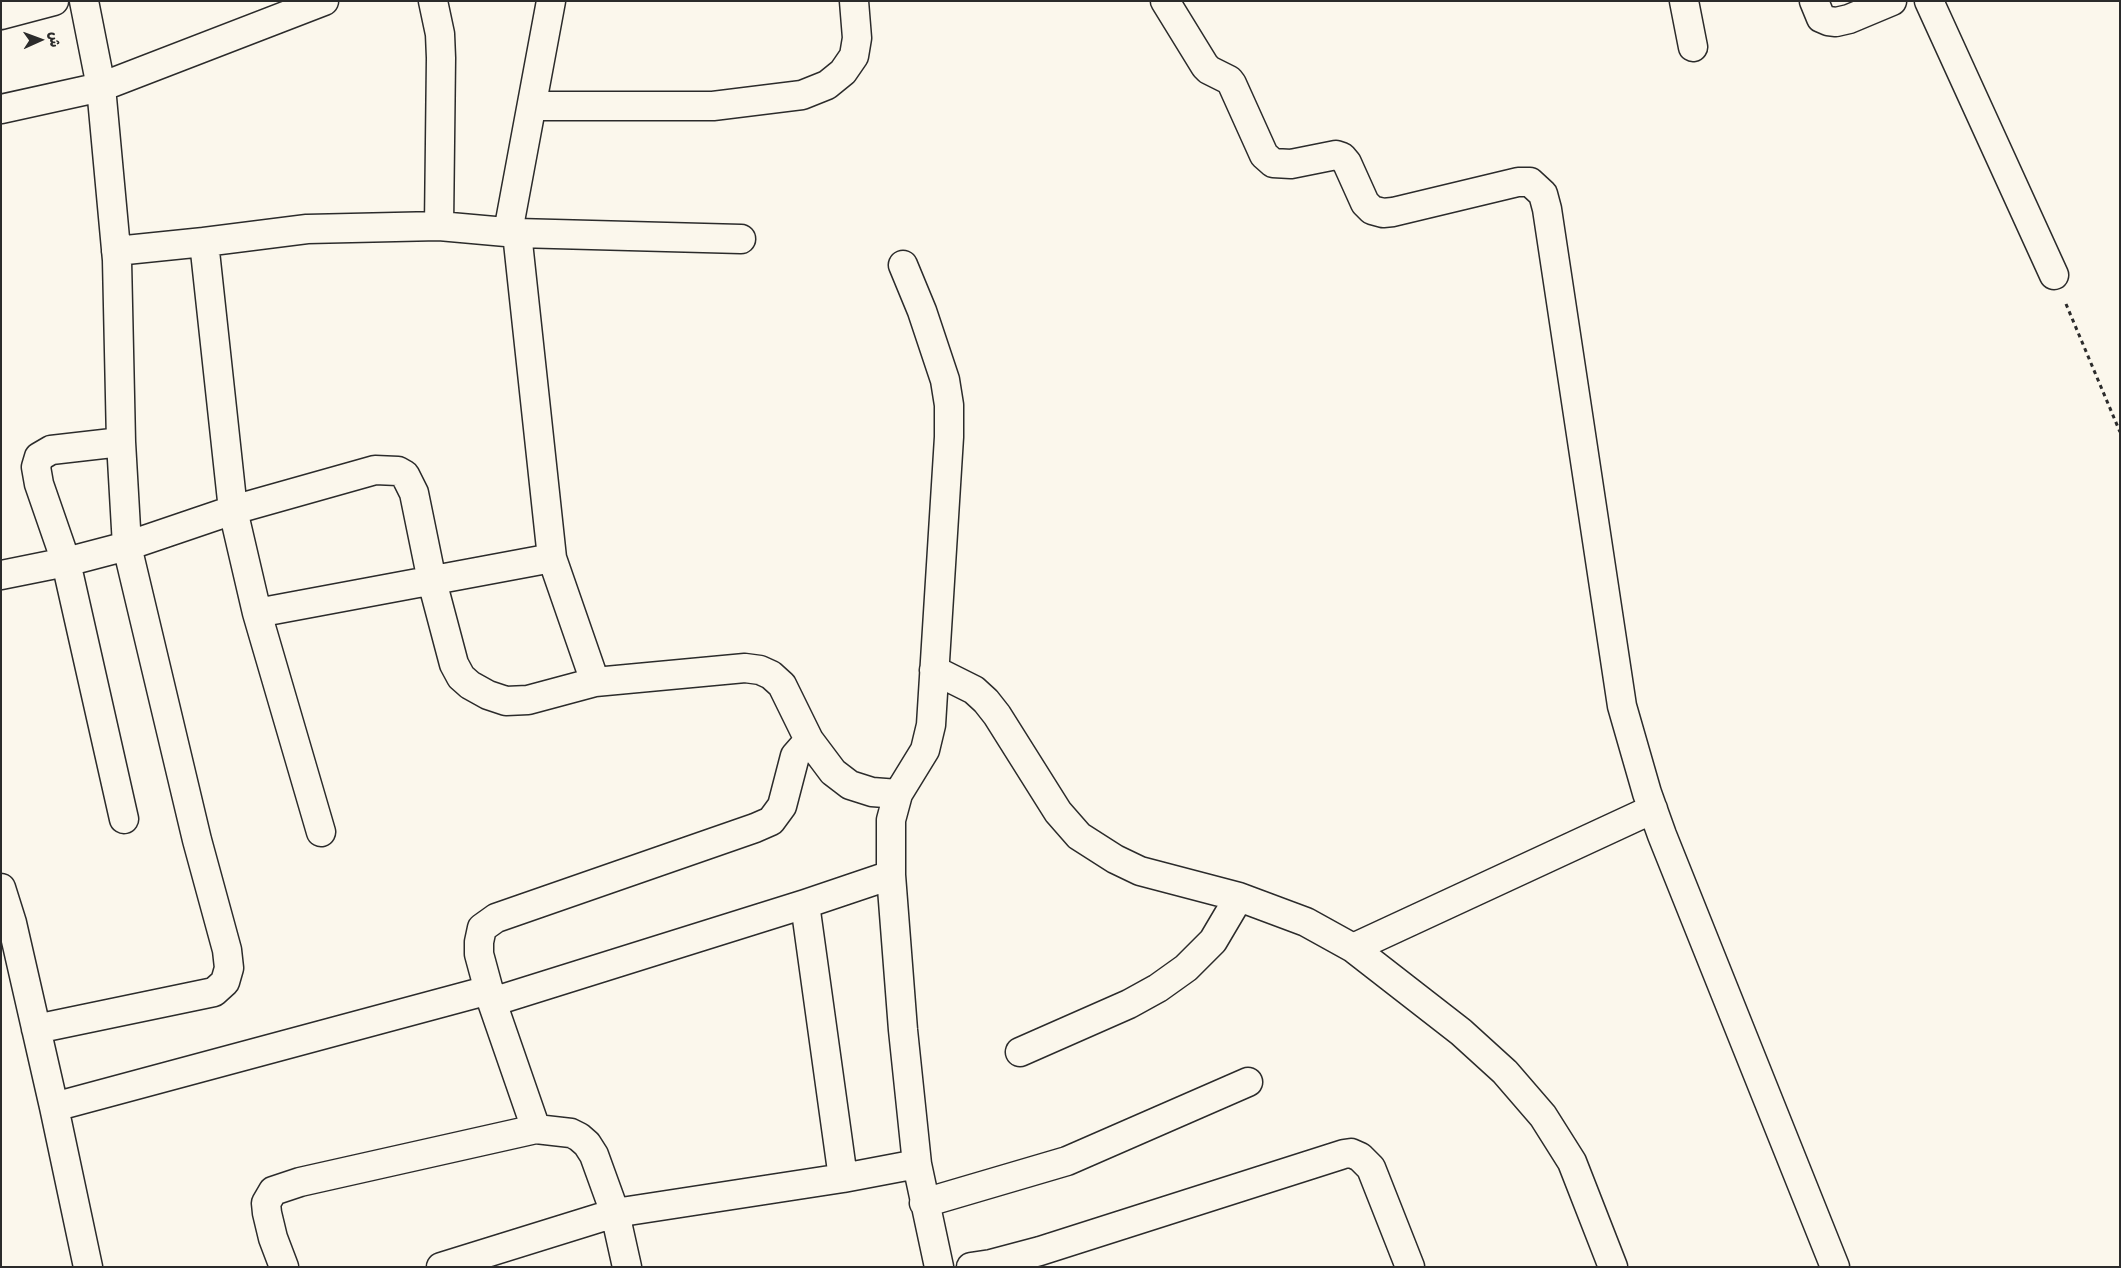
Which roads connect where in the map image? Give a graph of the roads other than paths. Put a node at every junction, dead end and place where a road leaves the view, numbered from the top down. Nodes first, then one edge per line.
1 (54, 1) edge
2 (84, 1) edge
3 (324, 1) edge
4 (433, 1) edge
5 (551, 1) edge
6 (854, 1) edge
7 (1165, 1) edge
8 (1684, 1) edge
9 (1814, 1) edge
10 (1892, 1) edge
11 (1929, 1) edge
12 (1, 15) edge
13 (1693, 46) dead end
14 (100, 87) junction
15 (532, 106) junction
16 (1, 108) edge
17 (439, 226) junction
18 (513, 232) junction
19 (741, 239) dead end
20 (204, 242) junction
21 (116, 251) junction
22 (903, 266) dead end
23 (2054, 275) road end
24 (121, 442) junction
25 (233, 510) junction
26 (127, 546) junction
27 (552, 558) junction
28 (66, 562) junction
29 (1, 575) edge
30 (432, 581) junction
31 (257, 612) junction
32 (934, 670) junction
33 (595, 682) junction
34 (809, 740) junction
35 (898, 794) junction
36 (1653, 808) junction
37 (124, 819) dead end
38 (321, 832) dead end
39 (890, 875) junction
40 (1, 888) edge
41 (1239, 897) junction
42 (805, 904) junction
43 (1353, 948) junction
44 (490, 996) junction
45 (36, 1029) junction
46 (1020, 1052) dead end
47 (1248, 1082) dead end
48 (54, 1107) junction
49 (536, 1129) junction
50 (917, 1164) junction
51 (844, 1178) junction
52 (924, 1203) junction
53 (615, 1214) junction
54 (1404, 1265) edge
55 (941, 1266) edge
56 (88, 1267) edge
57 (284, 1267) edge
58 (442, 1267) edge
59 (627, 1267) edge
60 (971, 1267) edge
61 (1614, 1267) edge
62 (1835, 1267) edge

1 - 12 street
2 - 14 street
3 - 14 street
4 - 17 street
5 - 15 street
6 - 15 street
7 - 36 street
8 - 13 street
9 - 10 street
11 - 23 street
14 - 16 street
14 - 21 street
15 - 18 street
17 - 18 street
17 - 20 street
18 - 19 street
18 - 27 street
20 - 21 street
20 - 25 street
21 - 24 street
22 - 32 street
24 - 26 street
24 - 28 street
25 - 26 street
25 - 30 street
25 - 31 street
26 - 28 street
26 - 45 street
27 - 30 street
27 - 33 street
28 - 29 street
28 - 37 street
30 - 31 street
30 - 33 street
31 - 38 street
32 - 35 street
32 - 41 street
33 - 34 street
34 - 35 street
34 - 44 street
35 - 39 street
36 - 43 street
36 - 62 street
39 - 42 street
39 - 50 street
40 - 45 street
41 - 43 street
41 - 46 street
42 - 44 street
42 - 51 street
43 - 61 street
44 - 48 street
44 - 49 street
45 - 48 street
47 - 52 street
48 - 56 street
49 - 53 street
49 - 57 street
50 - 51 street
50 - 52 street
51 - 53 street
52 - 55 street
53 - 58 street
53 - 59 street
54 - 60 street

